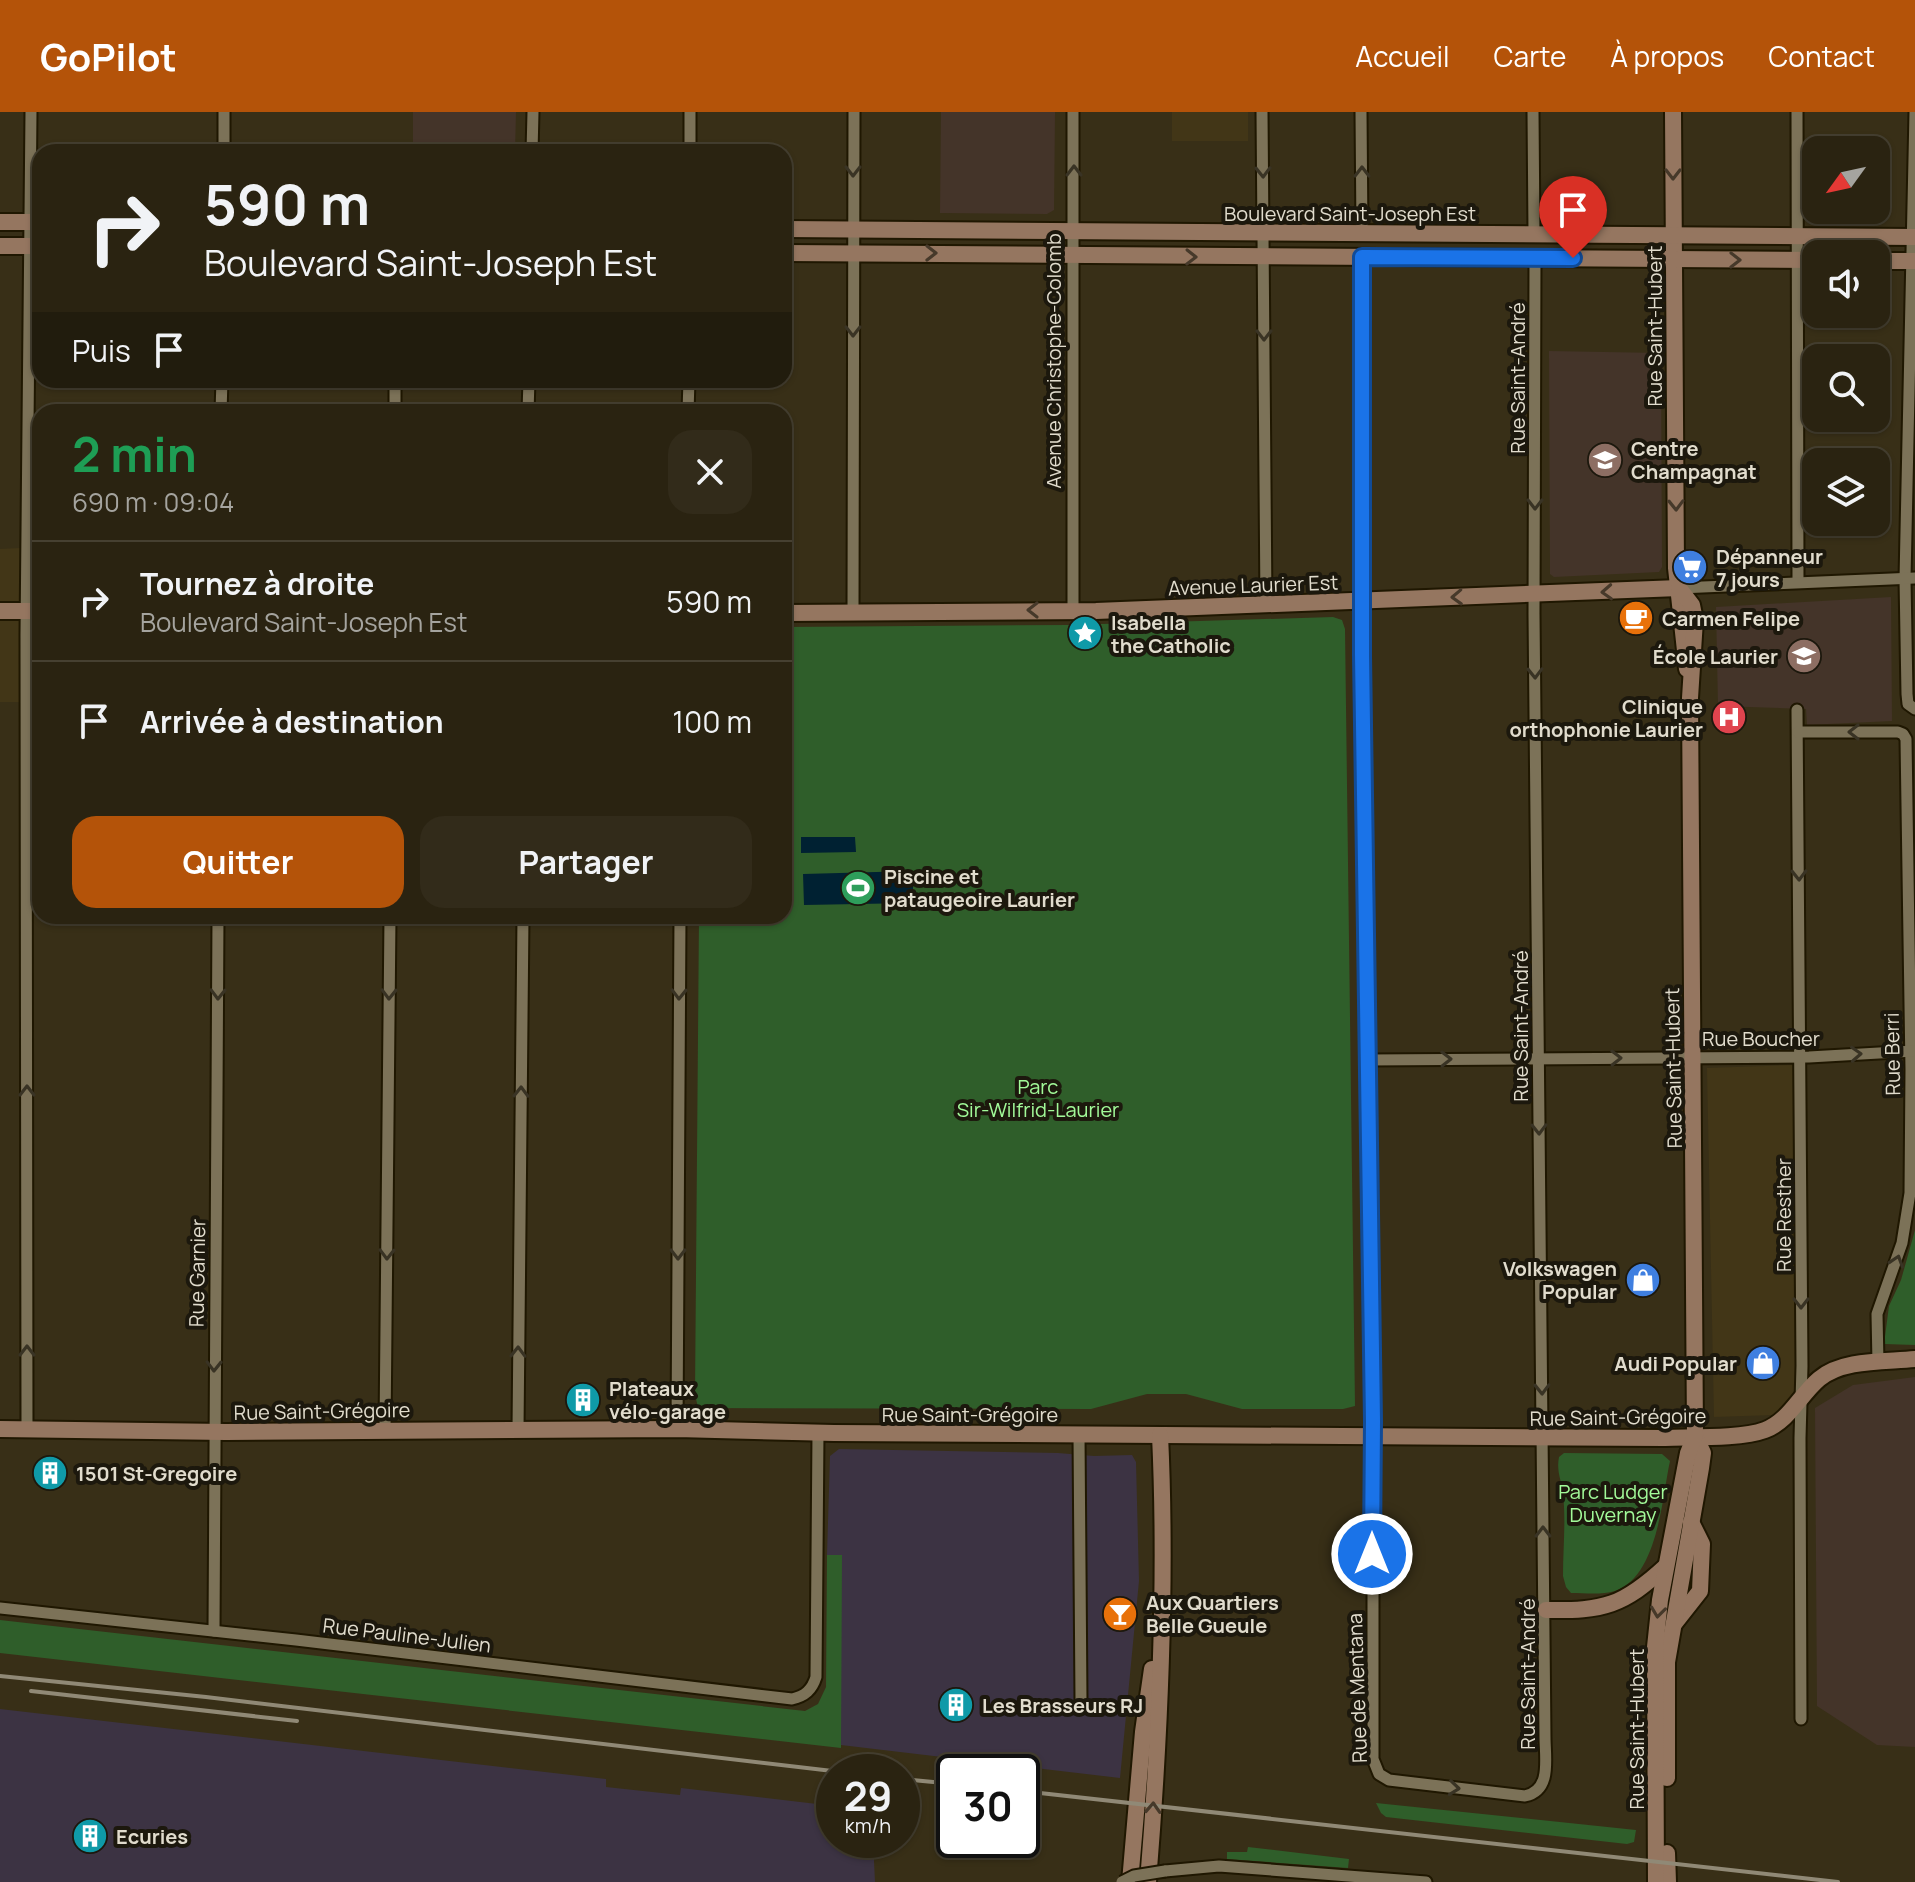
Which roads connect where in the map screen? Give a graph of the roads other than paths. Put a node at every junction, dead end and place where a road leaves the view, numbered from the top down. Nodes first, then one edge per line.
1 (31, 112) edge
2 (224, 112) edge
3 (533, 112) edge
4 (690, 112) edge
5 (854, 112) edge
6 (1073, 112) edge
7 (1262, 112) edge
8 (1361, 112) edge
9 (1533, 112) edge
10 (1673, 112) edge
11 (1797, 112) edge
12 (1915, 112) edge
13 (32, 144) edge
14 (224, 144) edge
15 (532, 144) edge
16 (690, 144) edge
17 (0, 222) edge
18 (32, 222) edge
19 (792, 229) edge
20 (853, 229) junction
21 (1074, 230) junction
22 (1264, 232) junction
23 (1362, 233) junction
24 (1534, 234) junction
25 (1674, 235) junction
26 (1797, 236) junction
27 (1913, 237) edge
28 (0, 246) edge
29 (32, 246) edge
30 (792, 253) edge
31 (853, 253) junction
32 (1071, 255) junction
33 (1264, 257) junction
34 (1362, 257) junction
35 (1535, 258) junction
36 (1674, 259) junction
37 (1796, 260) junction
38 (1802, 260) edge
39 (1890, 261) edge
40 (1913, 261) edge
41 (1910, 579) edge
42 (1798, 582) junction
43 (1679, 588) junction
44 (1535, 595) junction
45 (1362, 601) junction
46 (1266, 605) junction
47 (1073, 610) junction
48 (0, 611) edge
49 (32, 611) edge
50 (853, 611) junction
51 (792, 613) edge
52 (1911, 704) edge
53 (1797, 710) dead end
54 (1798, 732) junction
55 (1911, 815) edge
56 (32, 845) edge
57 (218, 924) edge
58 (390, 924) edge
59 (523, 924) edge
60 (680, 924) edge
61 (1912, 946) edge
62 (1913, 1051) edge
63 (1693, 1057) junction
64 (1801, 1057) junction
65 (1539, 1058) junction
66 (1368, 1060) junction
67 (1913, 1137) edge
68 (1915, 1359) edge
69 (1878, 1363) junction
70 (1802, 1399) junction
71 (0, 1429) edge
72 (27, 1429) junction
73 (677, 1429) junction
74 (385, 1430) junction
75 (518, 1430) junction
76 (214, 1432) junction
77 (818, 1433) junction
78 (1079, 1435) junction
79 (1160, 1435) junction
80 (1695, 1436) junction
81 (1372, 1437) junction
82 (1543, 1438) junction
83 (1666, 1566) junction
84 (0, 1608) edge
85 (1160, 1608) junction
86 (1546, 1610) junction
87 (214, 1631) junction
88 (1081, 1700) dead end
89 (1801, 1719) dead end
90 (1537, 1791) joint
91 (1351, 1878) edge
92 (1122, 1882) edge
93 (1130, 1882) edge
94 (1148, 1882) edge
95 (1426, 1882) edge
96 (1656, 1882) edge
97 (1668, 1882) edge

1 - 13 street
2 - 14 street
3 - 15 street
4 - 16 street
5 -> 20 street
21 -> 6 street, Avenue Christophe-Colomb
7 -> 22 street
23 -> 8 street
9 - 24 street
10 -> 25 street, Rue Saint-Hubert
11 - 26 street
12 - 27 street
17 - 18 street
19 - 20 street, Boulevard Saint-Joseph Est
20 - 21 street, Boulevard Saint-Joseph Est
20 - 31 street
21 - 22 street, Boulevard Saint-Joseph Est
21 - 32 street, Avenue Christophe-Colomb
22 - 23 street, Boulevard Saint-Joseph Est
22 - 33 street
23 - 24 street, Boulevard Saint-Joseph Est
24 - 25 street, Boulevard Saint-Joseph Est
25 - 26 street, Boulevard Saint-Joseph Est
25 - 36 street, Rue Saint-Hubert
26 - 27 street, Boulevard Saint-Joseph Est
26 - 37 street
27 - 40 street
28 - 29 street
30 - 31 street
31 -> 32 street
31 -> 50 street
32 -> 33 street
32 - 47 street, Avenue Christophe-Colomb
33 - 34 street
33 -> 46 street
34 - 35 street
34 - 45 street, Rue de Mentana
35 - 36 street
35 -> 44 street, Rue Saint-André
36 -> 37 street
36 -> 43 street, Rue Saint-Hubert
37 - 38 street
37 - 42 street
39 - 40 street
40 - 41 street
41 - 42 street, Avenue Laurier Est
41 - 52 street
42 - 43 street, Avenue Laurier Est
43 -> 44 street, Avenue Laurier Est
43 - 63 street, Rue Saint-Hubert
44 -> 45 street, Avenue Laurier Est
44 -> 65 street, Rue Saint-André
45 - 46 street, Avenue Laurier Est
45 - 66 street, Rue de Mentana
46 - 47 street, Avenue Laurier Est
47 -> 50 street, Avenue Laurier Est
48 - 49 street
50 - 51 street, Avenue Laurier Est
53 - 54 street, Rue Resther
55 -> 54 street, Rue Berri
54 -> 64 street, Rue Resther
55 - 61 street, Rue Berri
72 -> 56 street
57 -> 76 street, Rue Garnier
58 -> 74 street
75 -> 59 street
60 -> 73 street
61 - 62 street, Rue Berri
64 -> 62 street, Rue Boucher
62 - 67 street, Rue Berri
63 - 64 street, Rue Boucher
65 -> 63 street, Rue Boucher
63 - 80 street, Rue Saint-Hubert
64 -> 70 street, Rue Resther
66 -> 65 street, Rue Boucher
65 -> 82 street, Rue Saint-André
66 - 81 street, Rue de Mentana
69 -> 67 street, Rue Berri
68 - 69 street, Rue Saint-Grégoire
69 - 70 street, Rue Saint-Grégoire
70 - 80 street, Rue Saint-Grégoire
70 - 89 street, Rue Resther
71 - 72 street, Rue Saint-Grégoire
72 - 76 street, Rue Saint-Grégoire
73 - 75 street, Rue Saint-Grégoire
73 - 77 street, Rue Saint-Grégoire
74 - 75 street, Rue Saint-Grégoire
74 - 76 street, Rue Saint-Grégoire
76 - 87 street, Rue Garnier
77 - 78 street, Rue Saint-Grégoire
77 - 87 street, Rue Pauline-Julien
78 - 79 street, Rue Saint-Grégoire
78 - 88 street
79 - 81 street, Rue Saint-Grégoire
79 - 85 street
80 - 82 street, Rue Saint-Grégoire
80 - 83 street, Rue Saint-Hubert
80 - 97 street, Rue Saint-Hubert
81 - 82 street, Rue Saint-Grégoire
81 -> 90 street, Rue de Mentana
86 -> 82 street, Rue Saint-André
83 - 86 street
83 -> 96 street, Rue Saint-Hubert
84 - 87 street, Rue Pauline-Julien
85 - 93 street
94 -> 85 street
86 - 90 street, Rue Saint-André
91 - 92 street, bridge
91 - 95 street

